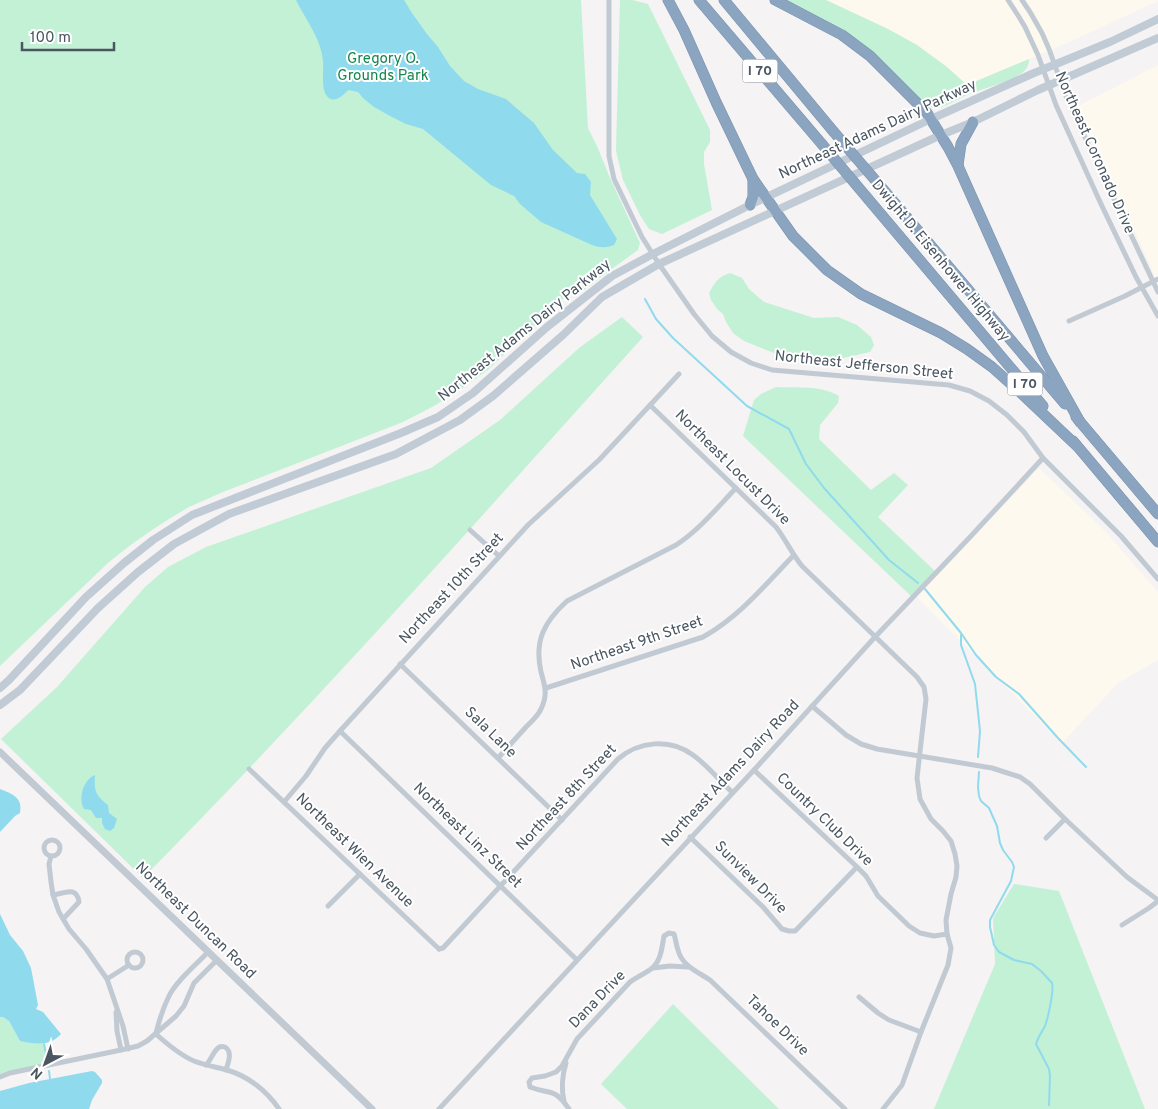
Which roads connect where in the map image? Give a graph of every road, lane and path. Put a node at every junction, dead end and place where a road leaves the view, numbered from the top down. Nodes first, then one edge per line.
1 (609, 0) edge
2 (668, 0) edge
3 (699, 0) edge
4 (724, 0) edge
5 (775, 0) edge
6 (1008, 0) edge
7 (1022, 0) edge
8 (1158, 19) edge
9 (1158, 38) edge
10 (1054, 64) junction
11 (1043, 69) junction
12 (1060, 81) junction
13 (1049, 86) junction
14 (931, 120) junction
15 (973, 122) junction
16 (941, 135) junction
17 (958, 166) junction
18 (753, 179) junction
19 (766, 198) junction
20 (750, 205) junction
21 (775, 212) junction
22 (653, 254) junction
23 (659, 264) junction
24 (1155, 280) edge
25 (1142, 287) junction
26 (1158, 292) edge
27 (1158, 316) edge
28 (1069, 321) dead end
29 (679, 374) dead end
30 (650, 405) junction
31 (1080, 422) junction
32 (1076, 446) junction
33 (1043, 458) junction
34 (736, 488) junction
35 (1158, 514) edge
36 (470, 530) dead end
37 (1158, 542) edge
38 (499, 556) junction
39 (793, 556) junction
40 (1158, 579) edge
41 (875, 636) junction
42 (400, 664) junction
43 (0, 688) edge
44 (546, 688) junction
45 (0, 705) edge
46 (812, 706) junction
47 (340, 731) junction
48 (0, 752) edge
49 (919, 756) junction
50 (498, 758) junction
51 (249, 769) dead end
52 (754, 770) junction
53 (732, 792) junction
54 (284, 802) junction
55 (1065, 819) junction
56 (562, 820) junction
57 (690, 837) junction
58 (1046, 838) dead end
59 (51, 856) dead end
60 (857, 867) junction
61 (360, 874) junction
62 (501, 887) junction
63 (53, 895) junction
64 (1158, 901) edge
65 (328, 906) dead end
66 (63, 918) junction
67 (1122, 925) dead end
68 (947, 934) junction
69 (438, 951) joint
70 (208, 952) junction
71 (217, 960) junction
72 (577, 960) junction
73 (129, 965) dead end
74 (688, 967) junction
75 (652, 968) junction
76 (107, 979) junction
77 (859, 997) dead end
78 (115, 1004) junction
79 (921, 1032) junction
80 (156, 1034) junction
81 (128, 1048) junction
82 (121, 1050) junction
83 (568, 1058) junction
84 (206, 1065) junction
85 (226, 1070) junction
86 (0, 1077) edge
87 (564, 1102) junction
88 (279, 1109) edge
89 (372, 1109) edge
90 (440, 1109) edge
91 (569, 1109) edge
92 (845, 1109) edge
93 (884, 1109) edge

1 - 22 street, Northeast Jefferson Street
2 - 18 highway
3 - 32 highway, Dwight D. Eisenhower Highway / I 70, bridge
4 - 31 highway, Dwight D. Eisenhower Highway / I 70, bridge
5 - 14 highway
6 - 11 street, Northeast Coronado Drive
7 - 10 street, Northeast Coronado Drive
8 - 10 main road, Northeast Adams Dairy Parkway
9 - 12 main road, Northeast Adams Dairy Parkway
10 - 11 main road, Northeast Adams Dairy Parkway
10 - 12 street, Northeast Coronado Drive
11 - 13 street, Northeast Coronado Drive
11 - 14 main road, Northeast Adams Dairy Parkway
12 - 13 main road, Northeast Adams Dairy Parkway
12 - 24 street, Northeast Coronado Drive
13 - 15 main road, Northeast Adams Dairy Parkway
13 - 25 street, Northeast Coronado Drive
14 - 16 highway
14 - 19 main road, Northeast Adams Dairy Parkway
15 - 16 main road, Northeast Adams Dairy Parkway
15 - 17 highway
16 - 17 highway
16 - 21 main road, Northeast Adams Dairy Parkway
17 - 31 highway
18 - 19 highway
18 - 20 highway
19 - 20 main road, Northeast Adams Dairy Parkway
19 - 21 highway
20 - 22 main road, Northeast Adams Dairy Parkway
21 - 23 main road, Northeast Adams Dairy Parkway
21 - 32 highway
22 - 23 street, Northeast Jefferson Street
22 - 43 main road, Northeast Adams Dairy Parkway
23 - 33 street, Northeast Jefferson Street
23 - 45 main road, Northeast Adams Dairy Parkway
24 - 25 street
24 - 26 street, Northeast Coronado Drive
25 - 27 street, Northeast Coronado Drive
25 - 28 street
29 - 30 street, Northeast 10th Street
30 - 34 street, Northeast Locust Drive
30 - 38 street, Northeast 10th Street
31 - 35 highway, Dwight D. Eisenhower Highway / I 70
32 - 37 highway, Dwight D. Eisenhower Highway / I 70
33 - 40 street, Northeast Jefferson Street
33 - 41 street, Northeast Adams Dairy Road
34 - 39 street, Northeast Locust Drive
34 - 44 street
36 - 38 street
38 - 42 street, Northeast 10th Street
39 - 41 street, Northeast Locust Drive
39 - 44 street, Northeast 9th Street
41 - 46 street, Northeast Adams Dairy Road
41 - 49 street, Northeast Locust Drive
42 - 47 street, Northeast 10th Street
42 - 50 street, Sala Lane
44 - 50 street
46 - 49 street
46 - 52 street, Northeast Adams Dairy Road
47 - 54 street, Northeast 10th Street
47 - 62 street, Northeast Linz Street
48 - 70 street, Northeast Duncan Road
49 - 55 street
49 - 68 street, Northeast Locust Drive
50 - 56 street, Sala Lane
51 - 54 street, Northeast Wien Avenue
52 - 53 street, Northeast Adams Dairy Road
52 - 60 street, Country Club Drive
53 - 56 street, Northeast 8th Street
53 - 57 street, Northeast Adams Dairy Road
54 - 61 street, Northeast Wien Avenue
55 - 58 street
55 - 64 street
56 - 62 street, Northeast 8th Street
57 - 60 street, Sunview Drive
57 - 72 street, Northeast Adams Dairy Road
59 - 63 street
60 - 68 street, Country Club Drive
61 - 65 street
61 - 69 street, Northeast Wien Avenue
62 - 69 street, Northeast 8th Street
62 - 72 street, Northeast Linz Street
63 - 66 street
63 - 66 street
64 - 67 street
66 - 76 street
68 - 79 street, Northeast Locust Drive
70 - 71 street, Northeast Duncan Road
70 - 80 street
71 - 80 street
71 - 89 street, Northeast Duncan Road
72 - 90 street, Northeast Adams Dairy Road
73 - 76 street
74 - 75 street
74 - 75 street, Dana Drive
74 - 92 street, Tahoe Drive
75 - 83 street, Dana Drive
76 - 78 street
77 - 79 street
78 - 81 street
78 - 82 street
79 - 93 street, Northeast Locust Drive
80 - 81 street
80 - 84 street
81 - 82 street
82 - 86 street
83 - 87 street, Dana Drive
83 - 87 street, Dana Drive
84 - 85 street
84 - 85 street
85 - 88 street
87 - 91 street

